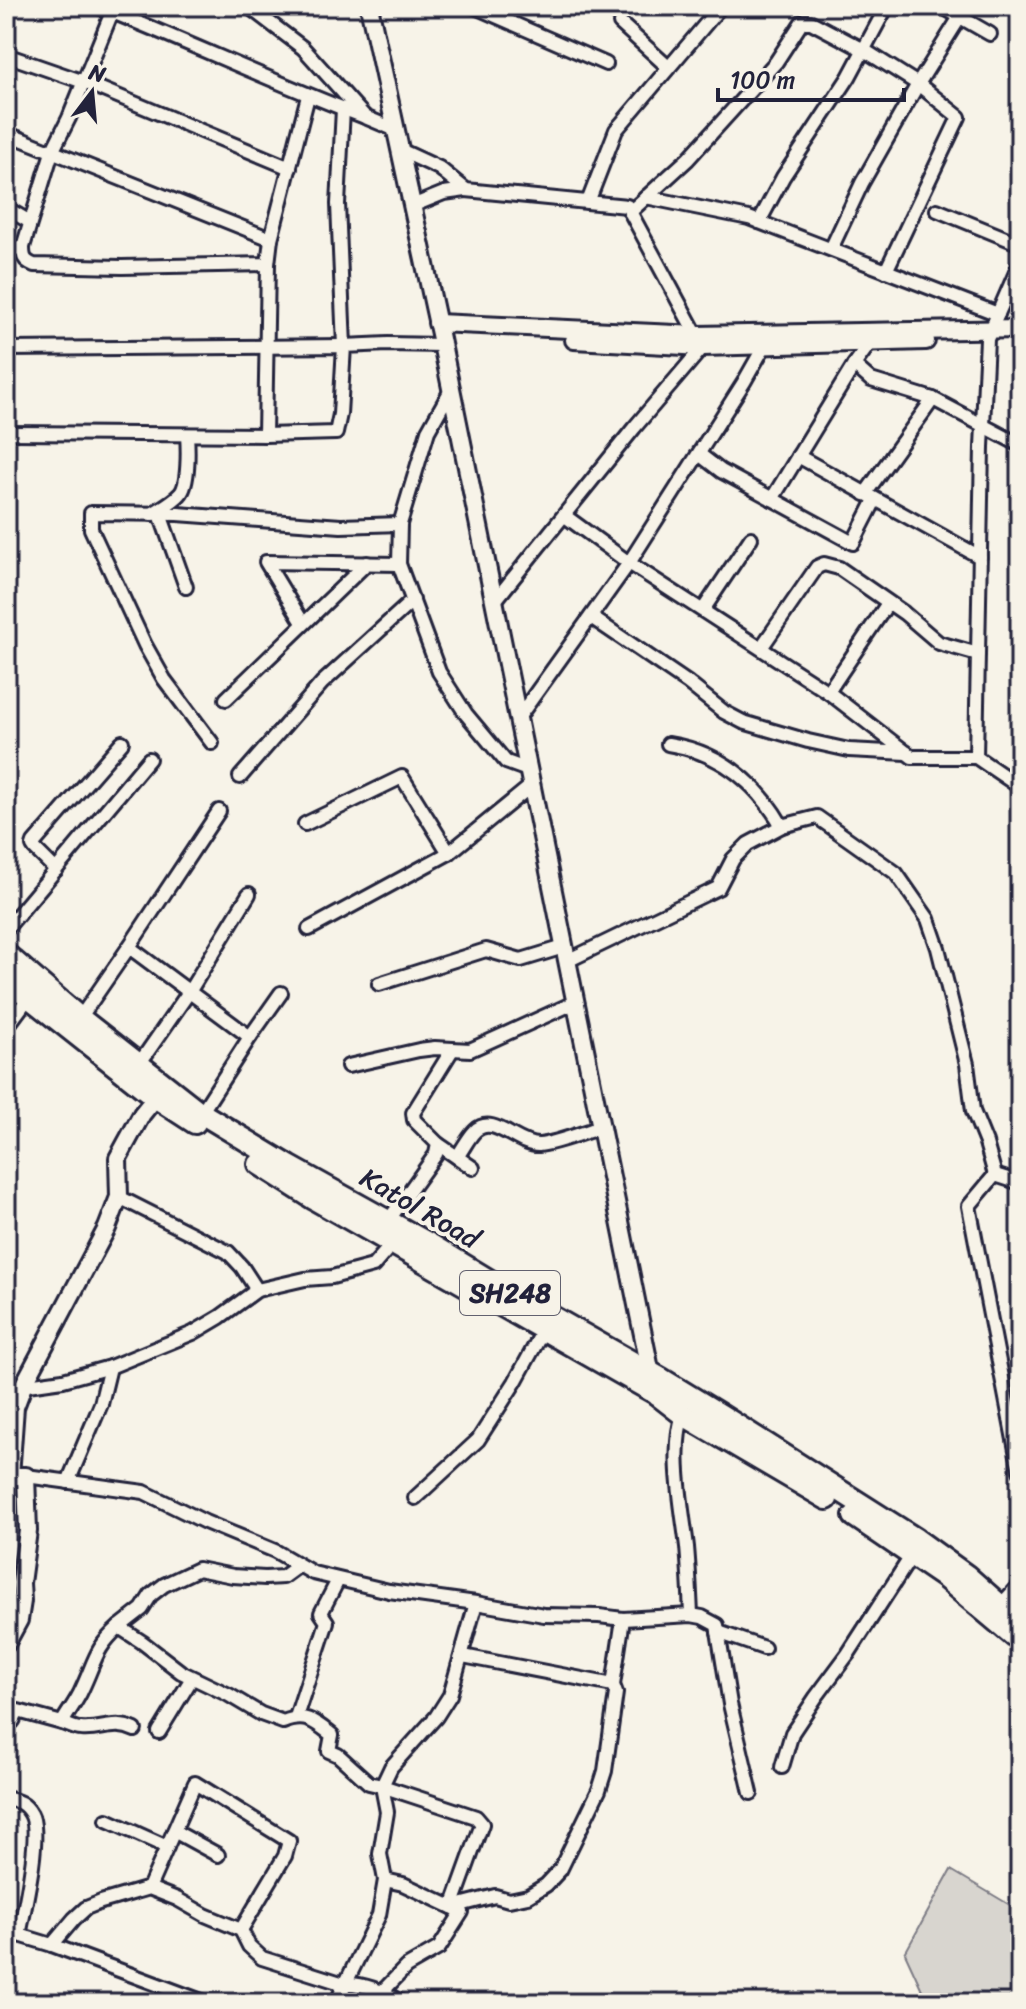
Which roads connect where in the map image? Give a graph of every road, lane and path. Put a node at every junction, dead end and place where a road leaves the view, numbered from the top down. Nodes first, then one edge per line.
1 (97, 6) edge
2 (248, 6) edge
3 (369, 6) edge
4 (473, 6) edge
5 (721, 6) edge
6 (887, 6) edge
7 (941, 6) edge
8 (112, 12) junction
9 (960, 17) junction
10 (620, 23) dead end
11 (990, 34) dead end
12 (864, 50) junction
13 (6, 55) edge
14 (606, 64) dead end
15 (668, 67) junction
16 (84, 82) junction
17 (918, 84) junction
18 (308, 96) junction
19 (343, 109) junction
20 (365, 117) junction
21 (396, 130) junction
22 (6, 133) edge
23 (400, 150) junction
24 (52, 152) junction
25 (290, 168) junction
26 (466, 190) junction
27 (646, 197) junction
28 (588, 202) junction
29 (412, 206) junction
30 (6, 208) edge
31 (937, 210) dead end
32 (630, 212) junction
33 (30, 222) junction
34 (759, 222) junction
35 (271, 239) junction
36 (1020, 244) edge
37 (23, 247) junction
38 (831, 249) junction
39 (6, 251) edge
40 (1020, 263) edge
41 (268, 264) junction
42 (886, 271) junction
43 (992, 327) junction
44 (1020, 329) edge
45 (440, 334) junction
46 (1020, 340) edge
47 (700, 341) junction
48 (870, 343) junction
49 (765, 345) junction
50 (344, 346) junction
51 (267, 347) junction
52 (6, 349) edge
53 (854, 365) junction
54 (451, 390) junction
55 (933, 399) junction
56 (983, 427) junction
57 (12, 433) dead end
58 (187, 435) junction
59 (265, 435) junction
60 (1020, 445) edge
61 (699, 454) junction
62 (798, 456) junction
63 (870, 497) junction
64 (772, 499) junction
65 (156, 514) junction
66 (565, 516) junction
67 (400, 524) junction
68 (751, 538) dead end
69 (980, 557) junction
70 (367, 563) junction
71 (629, 563) junction
72 (399, 564) junction
73 (186, 587) dead end
74 (413, 600) junction
75 (494, 602) junction
76 (888, 603) junction
77 (703, 610) junction
78 (591, 617) junction
79 (303, 623) junction
80 (761, 648) junction
81 (978, 654) junction
82 (828, 692) junction
83 (226, 699) dead end
84 (518, 718) junction
85 (122, 742) dead end
86 (212, 743) dead end
87 (668, 744) dead end
88 (907, 753) junction
89 (976, 757) junction
90 (149, 759) dead end
91 (240, 777) dead end
92 (530, 778) junction
93 (1020, 787) edge
94 (219, 811) dead end
95 (305, 824) dead end
96 (782, 826) junction
97 (449, 853) junction
98 (56, 870) junction
99 (249, 894) dead end
100 (6, 929) edge
101 (309, 929) dead end
102 (129, 947) junction
103 (6, 954) edge
104 (566, 954) junction
105 (6, 979) edge
106 (379, 984) dead end
107 (189, 992) junction
108 (281, 993) dead end
109 (29, 997) junction
110 (576, 1002) junction
111 (80, 1018) junction
112 (6, 1028) edge
113 (250, 1037) junction
114 (452, 1050) junction
115 (139, 1064) junction
116 (348, 1066) dead end
117 (160, 1091) junction
118 (201, 1113) junction
119 (601, 1127) junction
120 (438, 1144) junction
121 (457, 1157) junction
122 (473, 1168) dead end
123 (995, 1175) junction
124 (1020, 1183) edge
125 (119, 1197) junction
126 (394, 1231) junction
127 (257, 1290) junction
128 (544, 1329) junction
129 (110, 1367) junction
130 (653, 1383) junction
131 (14, 1387) edge
132 (1014, 1402) edge
133 (687, 1406) junction
134 (1020, 1471) edge
135 (14, 1477) edge
136 (68, 1482) junction
137 (415, 1498) dead end
138 (912, 1555) junction
139 (298, 1566) junction
140 (338, 1580) junction
141 (14, 1581) edge
142 (1020, 1584) edge
143 (476, 1603) junction
144 (996, 1611) junction
145 (691, 1615) junction
146 (623, 1619) junction
147 (1020, 1623) edge
148 (119, 1627) junction
149 (718, 1632) junction
150 (1020, 1641) edge
151 (6, 1644) edge
152 (764, 1648) dead end
153 (463, 1656) junction
154 (192, 1678) junction
155 (613, 1685) junction
156 (296, 1717) junction
157 (6, 1719) edge
158 (62, 1723) junction
159 (135, 1730) dead end
160 (159, 1732) dead end
161 (782, 1767) dead end
162 (382, 1786) junction
163 (751, 1793) dead end
164 (6, 1798) edge
165 (107, 1820) dead end
166 (174, 1831) junction
167 (167, 1847) junction
168 (218, 1855) dead end
169 (385, 1880) junction
170 (149, 1888) junction
171 (452, 1907) junction
172 (241, 1930) junction
173 (12, 1933) edge
174 (52, 1945) junction
175 (344, 1984) junction
176 (381, 1993) junction
177 (207, 2003) edge
178 (336, 2003) edge
179 (402, 2003) edge

1 - 8 street
2 - 20 street
3 - 21 street
4 - 14 street
5 - 15 street
6 - 12 street
7 - 9 street
8 - 16 street
8 - 18 street
9 - 11 street
9 - 17 street
10 - 15 street
12 - 17 street
12 - 27 street
12 - 34 street
13 - 16 street
15 - 28 street
16 - 24 street
16 - 25 street
17 - 38 street
17 - 42 street
18 - 19 street
18 - 25 street
19 - 20 street
19 - 50 street
20 - 21 street
21 - 23 street
22 - 24 street
23 - 26 street
23 - 29 street
24 - 33 street
24 - 35 street
25 - 35 street
26 - 28 street
26 - 29 street
27 - 32 street
27 - 34 street
28 - 32 street
29 - 45 street
30 - 33 street
31 - 36 street
32 - 47 street
33 - 37 street
34 - 38 street
35 - 41 street
37 - 39 street
37 - 41 street
38 - 42 street
40 - 43 street
41 - 51 street
42 - 43 street
43 - 44 street
43 - 46 street
43 - 47 street
43 - 48 street
43 - 56 street
45 - 47 street
45 - 50 street
45 - 54 street
47 - 49 street
47 - 66 street
48 - 49 street
48 - 53 street
49 - 61 street
50 - 51 street
50 - 59 street
51 - 52 street
51 - 59 street
53 - 55 street
53 - 62 street
54 - 67 street
54 - 75 street
55 - 56 street
55 - 63 street
56 - 60 street
56 - 69 street
57 - 58 street
58 - 59 street
58 - 65 street
61 - 64 street
61 - 71 street
62 - 63 street
62 - 64 street
63 - 64 street
63 - 69 street
65 - 67 street
65 - 73 street
65 - 86 street
66 - 71 street
66 - 75 street
67 - 72 street
68 - 77 street
69 - 81 street
70 - 72 street
70 - 79 street
70 - 79 street
71 - 77 street
71 - 78 street
72 - 74 street
74 - 91 street
74 - 92 street
75 - 84 street
76 - 80 street
76 - 81 street
76 - 82 street
77 - 80 street
78 - 84 street
78 - 88 street
79 - 83 street
80 - 82 street
81 - 89 street
82 - 88 street
84 - 92 street
85 - 98 street
87 - 96 street
88 - 89 street
89 - 93 street
90 - 98 street
92 - 97 street
92 - 104 street
94 - 102 street
95 - 97 street
96 - 104 street
96 - 123 street
97 - 101 street
98 - 100 street
99 - 107 street
102 - 107 street
102 - 111 street
103 - 111 main road, Katol Road / SH248
104 - 106 street
104 - 110 street
105 - 109 main road, Katol Road / SH248
107 - 113 street
107 - 115 street
108 - 113 street
109 - 112 street
109 - 117 main road, Katol Road / SH248
110 - 114 street
110 - 119 street
111 - 115 main road, Katol Road / SH248
113 - 118 street
114 - 116 street
114 - 120 street
115 - 117 main road, Katol Road / SH248
117 - 118 main road, Katol Road / SH248
117 - 125 street
117 - 126 main road, Katol Road / SH248
118 - 126 main road, Katol Road / SH248
119 - 121 street
119 - 130 street
120 - 121 street
120 - 126 street
121 - 122 street
123 - 124 street
123 - 132 street
125 - 127 street
125 - 131 street
126 - 127 street
126 - 128 main road, Katol Road / SH248
126 - 130 main road, Katol Road / SH248
127 - 129 street
128 - 130 main road, Katol Road / SH248
128 - 137 street
129 - 131 street
129 - 136 street
130 - 133 main road, Katol Road / SH248
131 - 135 street
132 - 134 street
133 - 138 main road, Katol Road / SH248
133 - 144 main road, Katol Road / SH248
133 - 145 street
135 - 136 street
135 - 141 street
136 - 139 street
138 - 144 main road, Katol Road / SH248
138 - 161 street
139 - 140 street
139 - 148 street
140 - 143 street
140 - 156 street
141 - 151 street
142 - 144 street
143 - 146 street
143 - 153 street
144 - 147 main road, Katol Road / SH248
144 - 150 main road, Katol Road / SH248
145 - 146 street
145 - 149 street
146 - 155 street
148 - 154 street
148 - 158 street
149 - 152 street
149 - 163 street
153 - 155 street
153 - 162 street
154 - 156 street
154 - 160 street
155 - 171 street
156 - 162 street
157 - 158 street
158 - 159 street
162 - 169 street
162 - 171 street
164 - 173 street
165 - 167 street
166 - 167 street
166 - 168 street
166 - 172 street
167 - 170 street
169 - 171 street
169 - 175 street
170 - 172 street
170 - 174 street
171 - 176 street
172 - 175 street
173 - 174 street
174 - 177 street
175 - 176 street
175 - 178 street
176 - 179 street

